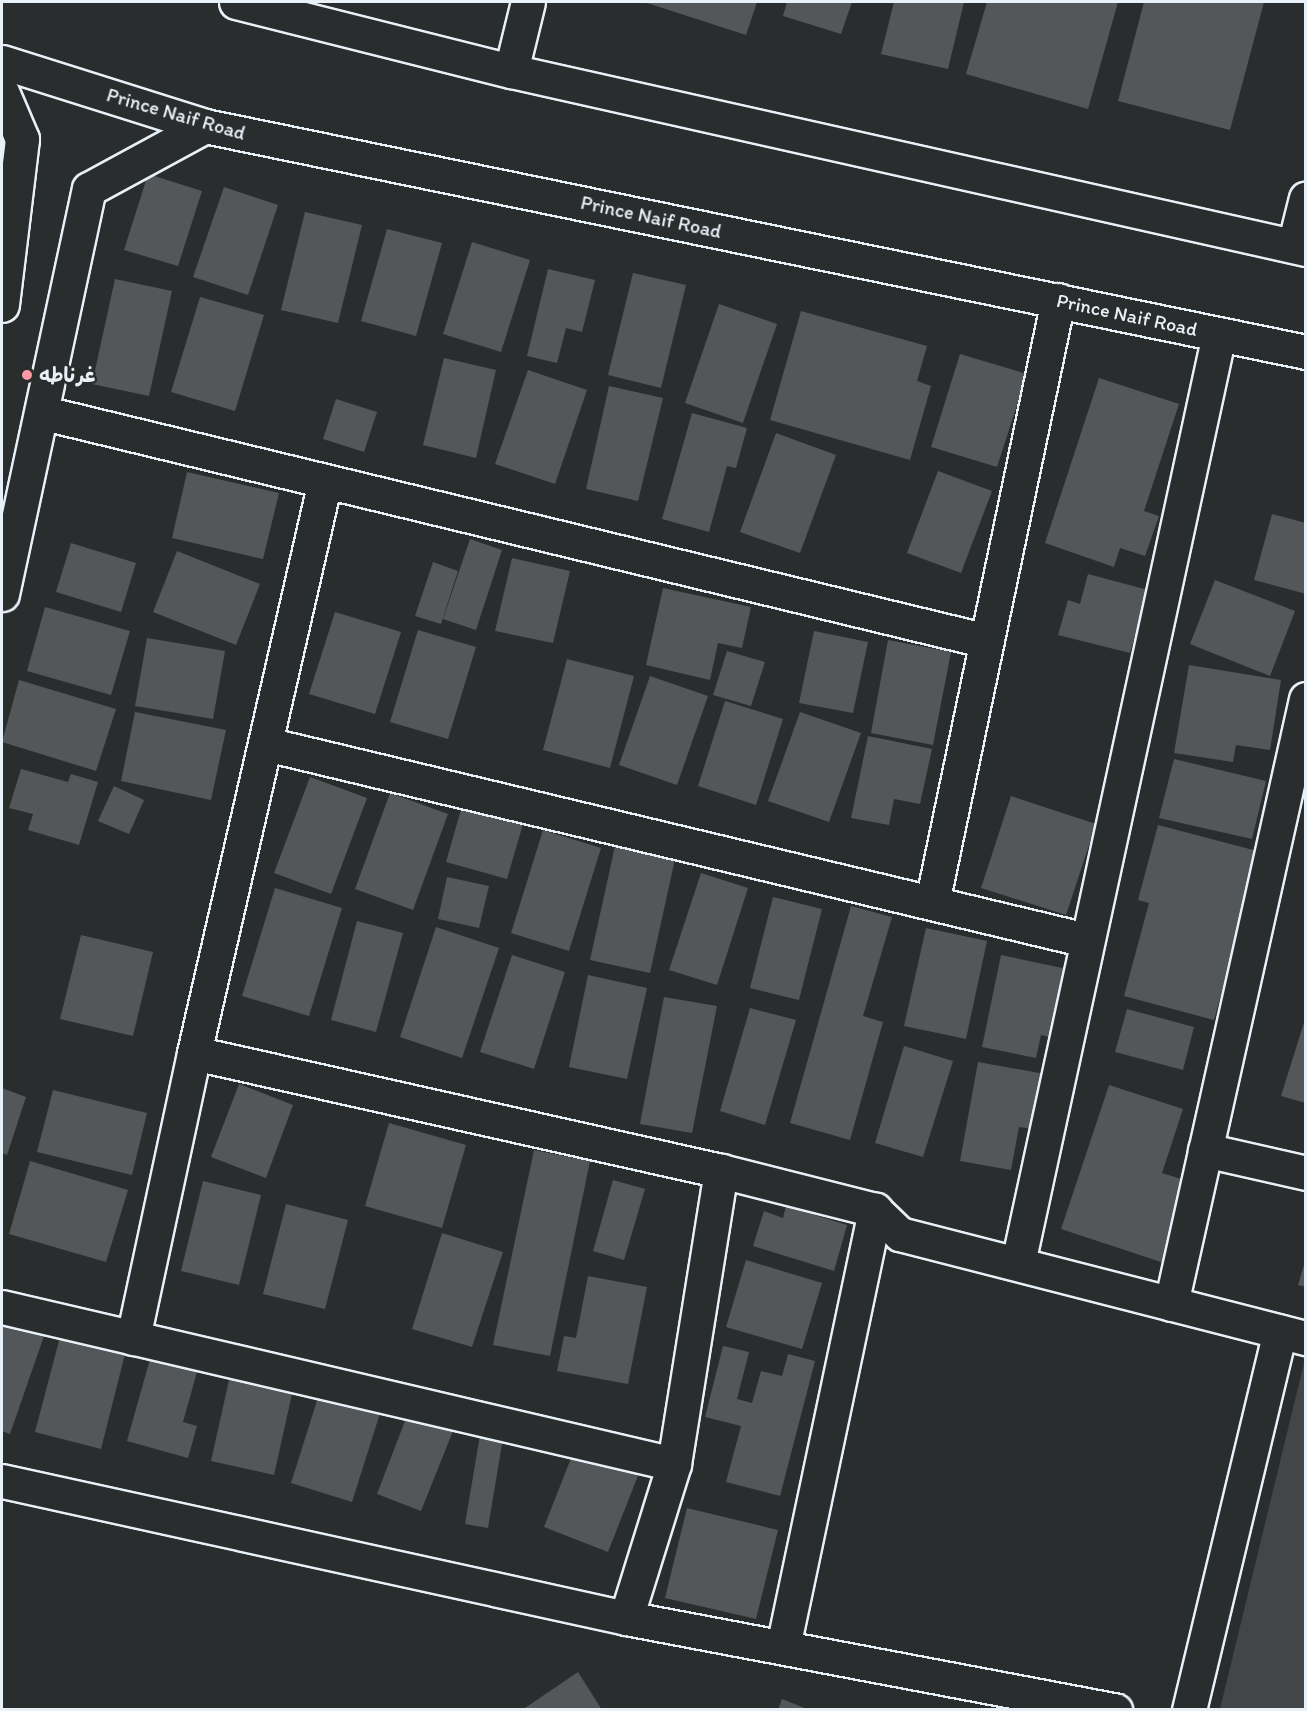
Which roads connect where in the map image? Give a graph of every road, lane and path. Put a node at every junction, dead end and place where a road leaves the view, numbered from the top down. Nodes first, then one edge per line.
1 (236, 2) edge
2 (528, 2) edge
3 (2, 62) edge
4 (511, 70) junction
5 (2, 92) edge
6 (205, 126) junction
7 (1305, 198) edge
8 (1300, 248) edge
9 (1058, 300) junction
10 (2, 304) edge
11 (1219, 334) junction
12 (1305, 352) edge
13 (44, 413) junction
14 (325, 481) junction
15 (2, 594) edge
16 (987, 641) junction
17 (1305, 703) edge
18 (266, 744) junction
19 (932, 903) junction
20 (1086, 940) junction
21 (194, 1053) junction
22 (1205, 1150) junction
23 (721, 1171) junction
24 (1305, 1173) edge
25 (875, 1210) junction
26 (1018, 1263) junction
27 (1171, 1304) junction
28 (2, 1307) edge
29 (1293, 1335) edge
30 (133, 1338) junction
31 (674, 1464) junction
32 (2, 1481) edge
33 (626, 1618) junction
34 (783, 1647) junction
35 (1115, 1710) edge
36 (1189, 1710) edge

1 - 4 street
2 - 4 street
3 - 6 street, Prince Naif Road
4 - 8 street
5 - 10 street
6 - 9 street, Prince Naif Road
6 - 13 street
7 - 8 street
9 - 11 street, Prince Naif Road
9 - 16 street
11 - 12 street, Prince Naif Road
11 - 20 street
13 - 14 street
13 - 15 street
14 - 16 street
14 - 18 street
16 - 19 street
17 - 22 street
18 - 19 street
18 - 21 street
19 - 20 street
20 - 26 street
21 - 23 street
21 - 30 street
22 - 24 street
22 - 27 street
23 - 25 street
23 - 31 street
25 - 26 street
25 - 34 street
26 - 27 street
27 - 29 street
28 - 30 street
29 - 36 street
30 - 31 street
31 - 33 street
32 - 33 street
33 - 34 street
34 - 35 street

